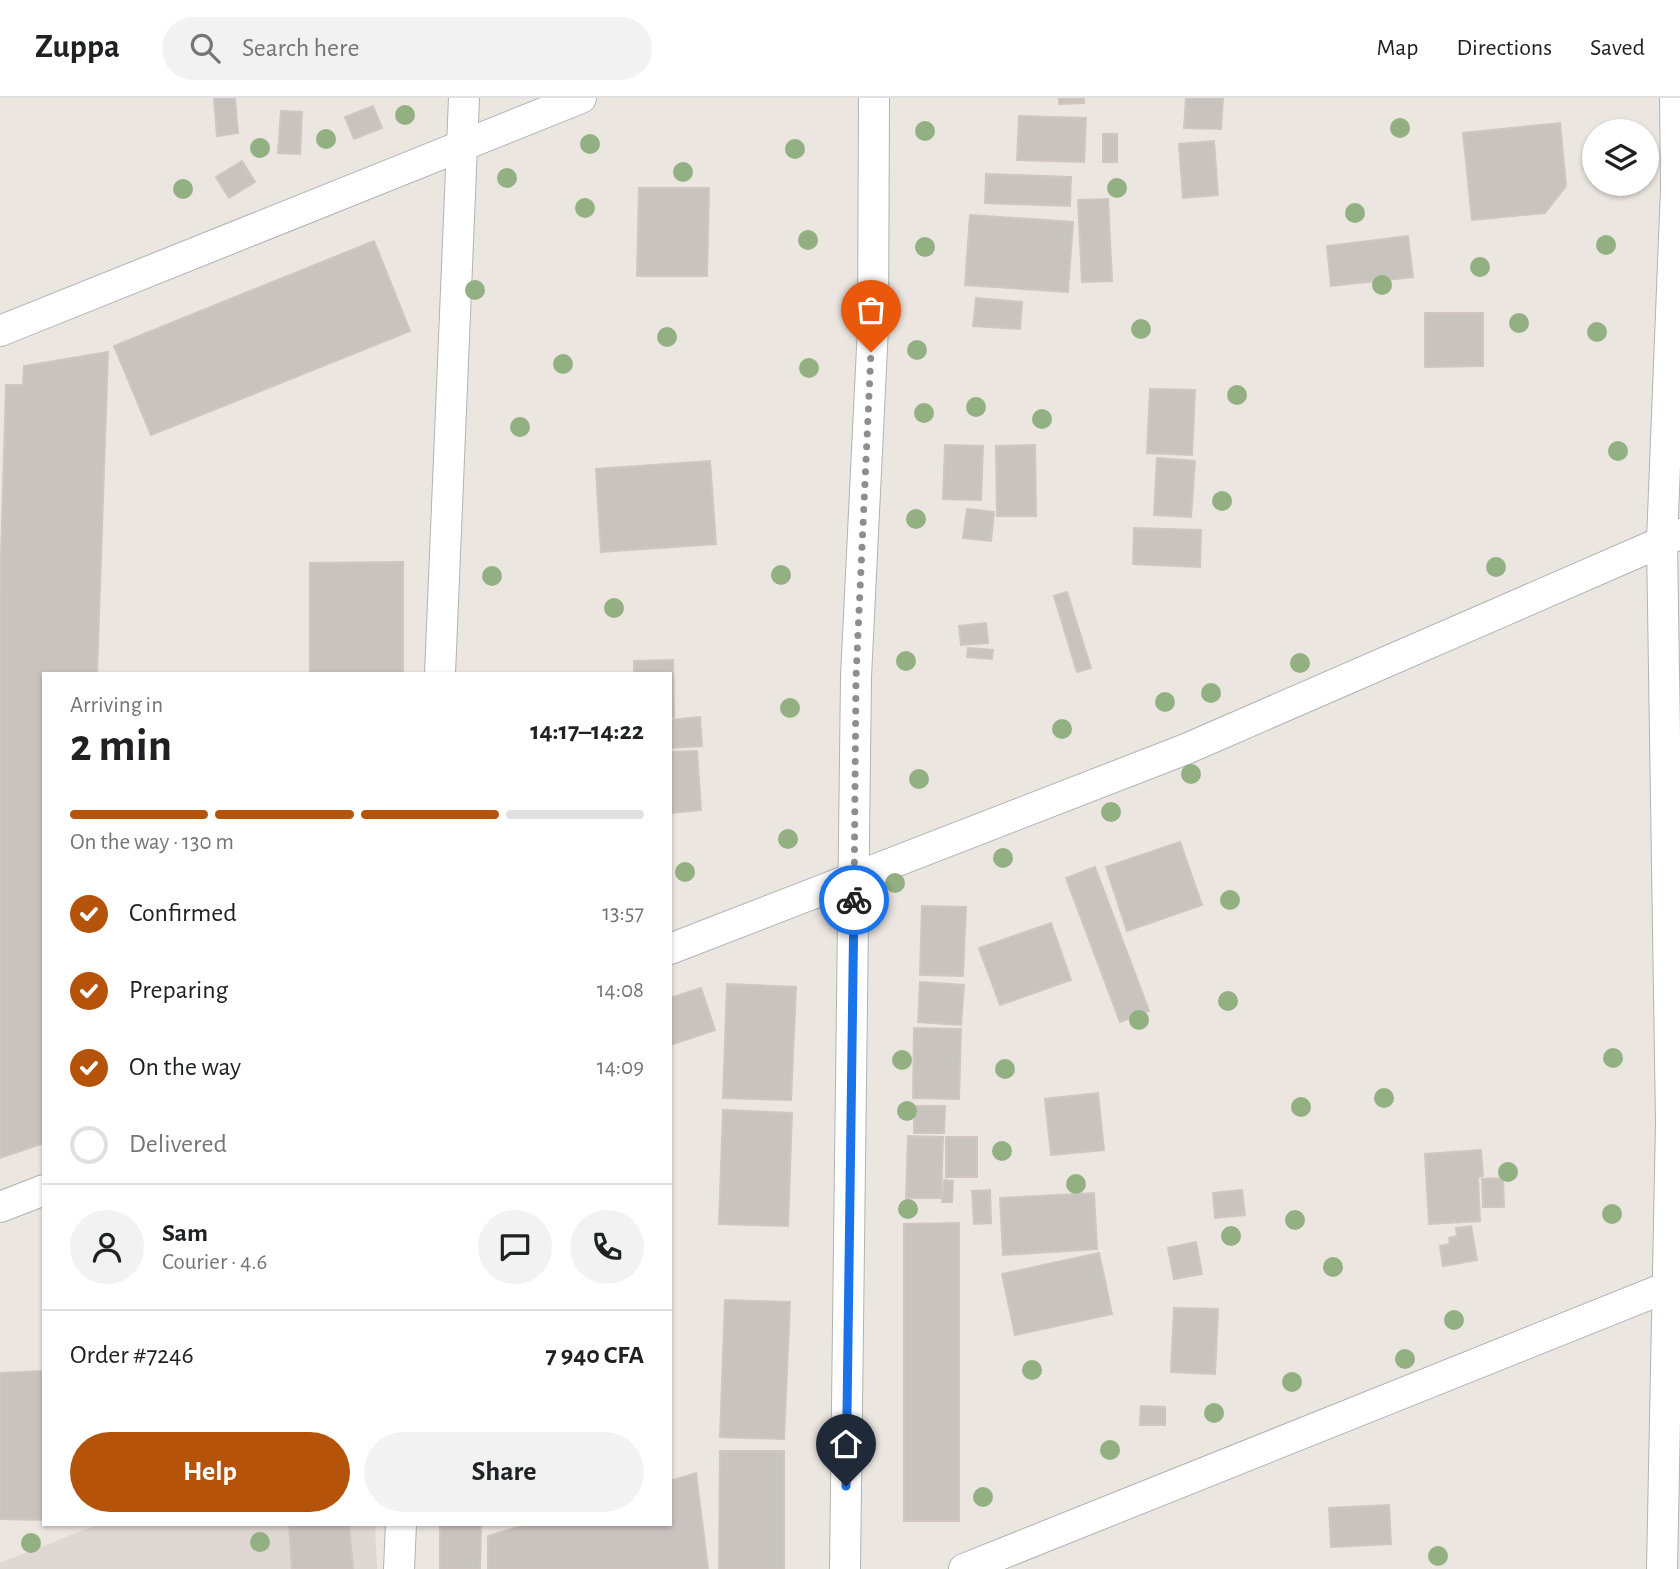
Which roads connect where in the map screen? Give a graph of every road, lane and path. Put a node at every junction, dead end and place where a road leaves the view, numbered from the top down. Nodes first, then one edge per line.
1 (464, 98) edge
2 (581, 98) edge
3 (874, 98) edge
4 (1675, 98) edge
5 (464, 146) junction
6 (0, 331) edge
7 (1671, 537) edge
8 (440, 672) edge
9 (854, 877) junction
10 (672, 947) edge
11 (42, 1191) edge
12 (0, 1207) edge
13 (1673, 1285) edge
14 (401, 1526) edge
15 (399, 1569) edge
16 (845, 1569) edge
17 (964, 1569) edge
18 (1662, 1569) edge

1 - 5 street
2 - 5 street
3 - 9 street
4 - 7 street
5 - 6 street
5 - 8 street
7 - 9 street
7 - 13 street
9 - 10 street
9 - 16 street
11 - 12 street
13 - 17 street
13 - 18 street
14 - 15 street

